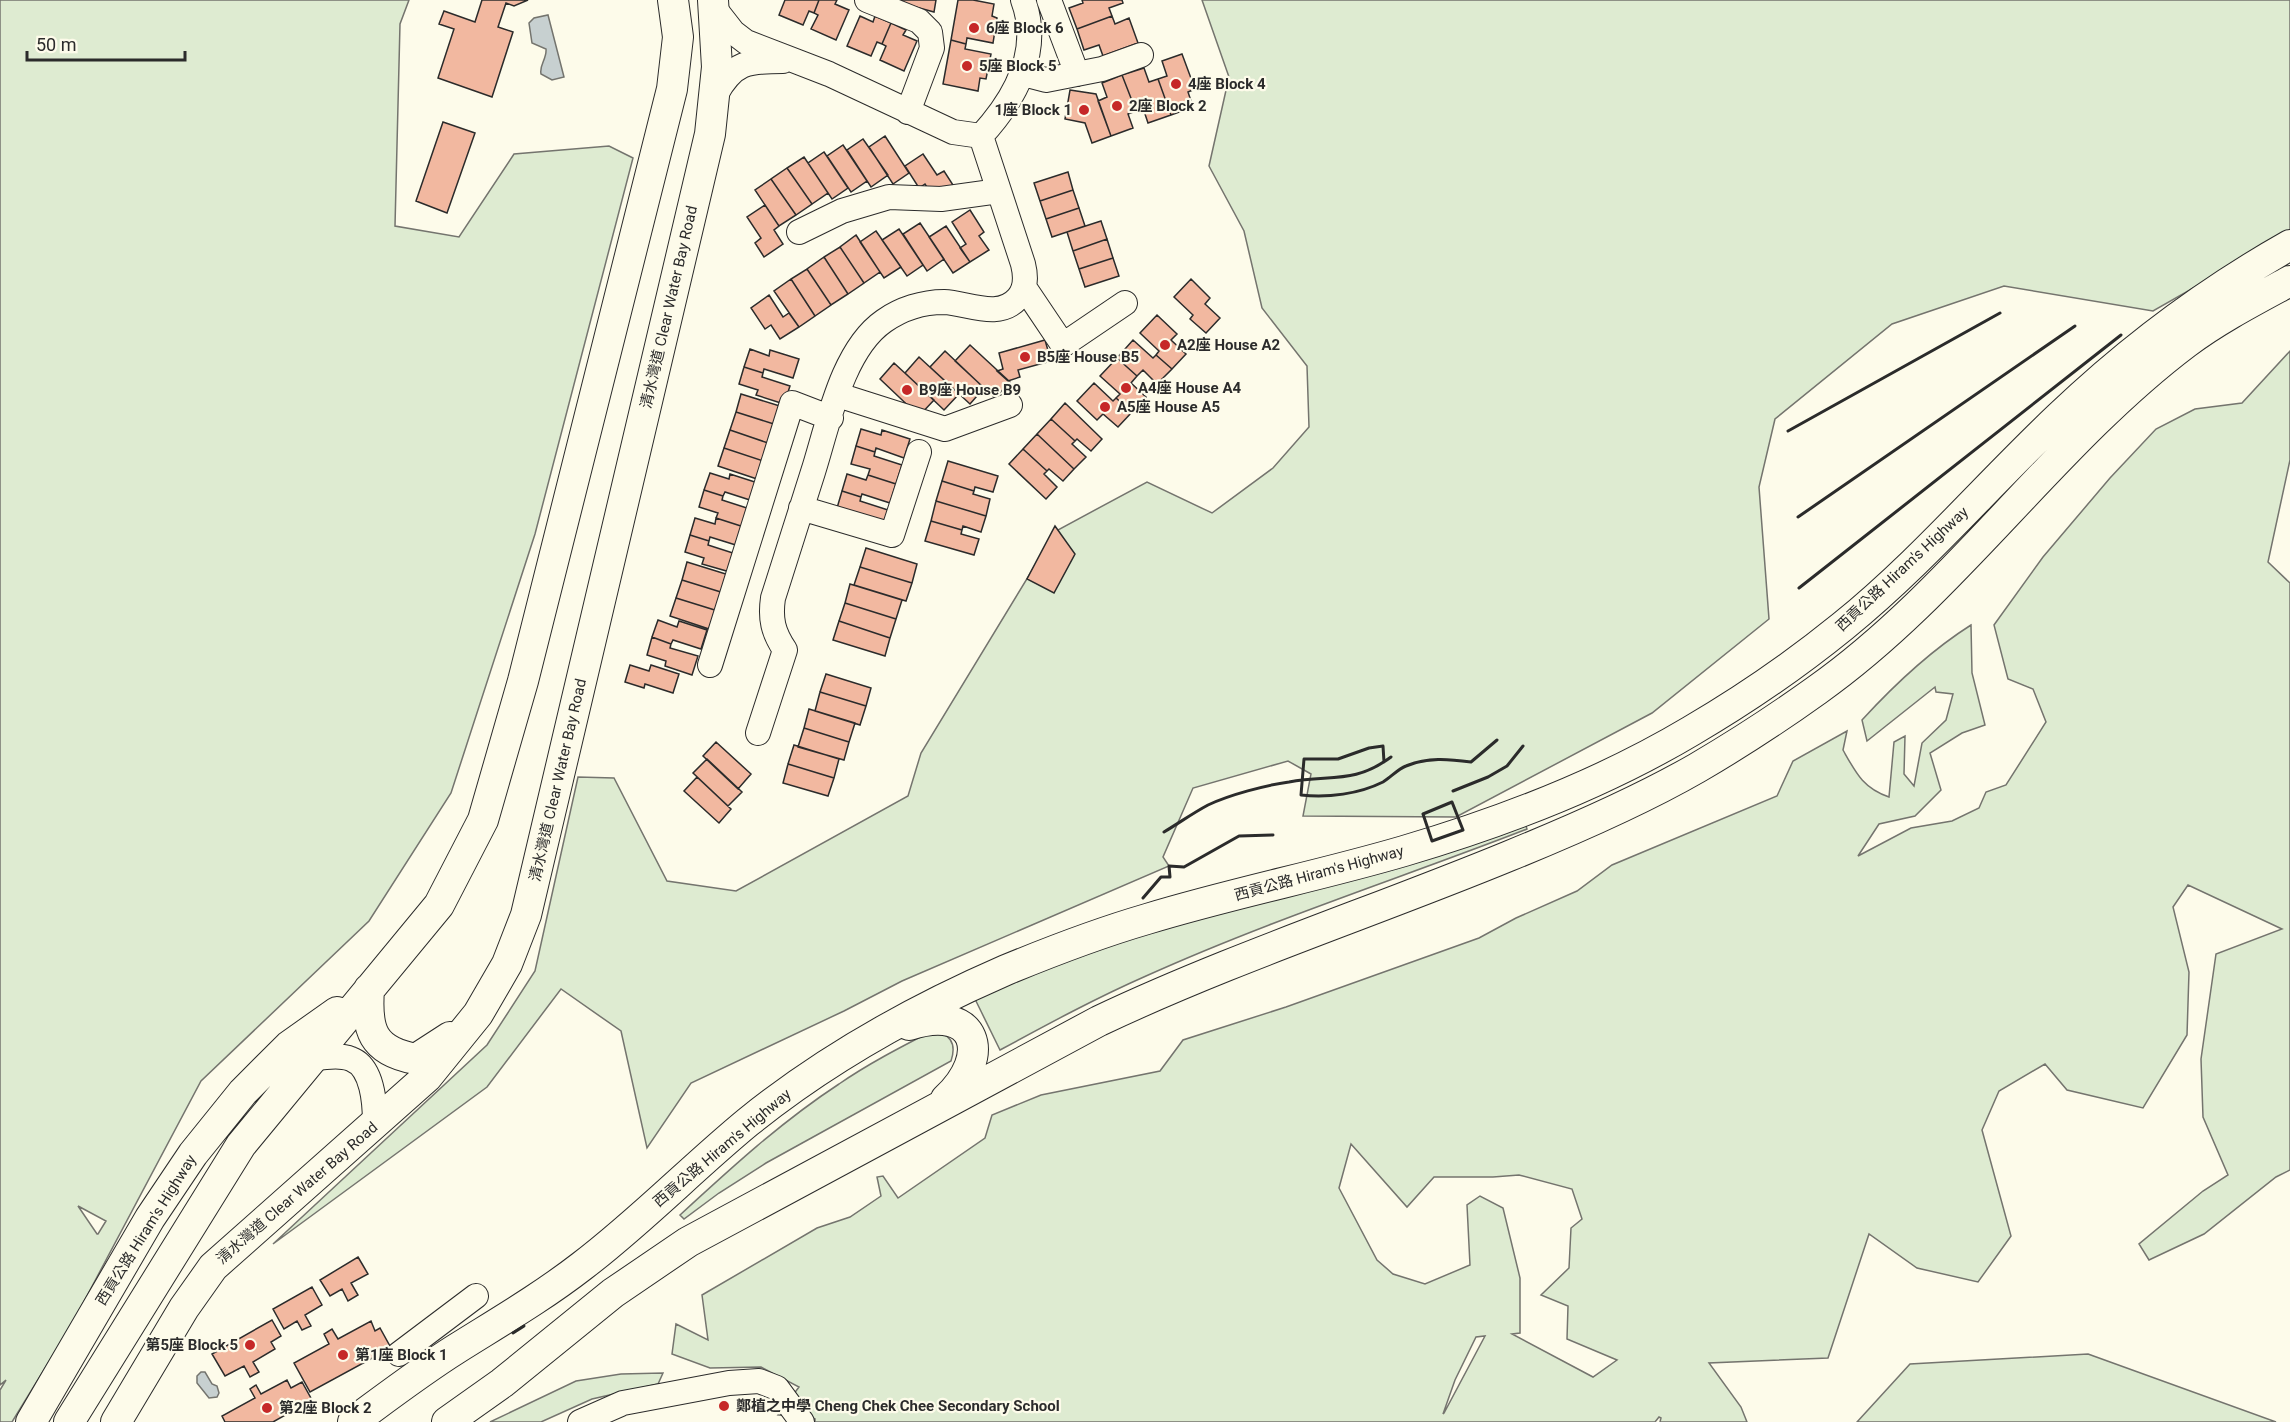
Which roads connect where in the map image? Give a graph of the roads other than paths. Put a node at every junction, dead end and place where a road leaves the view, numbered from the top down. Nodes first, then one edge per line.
1 (673, 0) edge
2 (867, 0) edge
3 (1023, 0) edge
4 (1049, 0) edge
5 (714, 5) edge
6 (1141, 55) dead end
7 (794, 62) junction
8 (1023, 74) junction
9 (1077, 74) junction
10 (716, 94) junction
11 (909, 112) junction
12 (981, 136) junction
13 (999, 191) junction
14 (800, 232) dead end
15 (2290, 246) edge
16 (2290, 280) edge
17 (2290, 285) edge
18 (1024, 287) junction
19 (1125, 303) dead end
20 (2244, 305) junction
21 (1010, 405) dead end
22 (834, 406) junction
23 (919, 452) dead end
24 (801, 508) junction
25 (710, 665) dead end
26 (758, 733) dead end
27 (369, 989) junction
28 (478, 1014) junction
29 (858, 1045) junction
30 (312, 1059) junction
31 (934, 1110) junction
32 (375, 1124) junction
33 (476, 1296) dead end
34 (508, 1317) junction
35 (402, 1357) junction
36 (31, 1422) edge
37 (69, 1422) edge
38 (116, 1422) edge
39 (353, 1422) edge
40 (381, 1422) edge
41 (447, 1422) edge
42 (580, 1422) edge
43 (802, 1422) edge

1 - 27 main road
2 - 11 street
3 - 8 street
4 - 9 street
5 - 7 street
5 - 10 main road, 清水灣道 Clear Water Bay Road
6 - 9 street
7 - 10 street
7 - 11 street
8 - 9 street
8 - 12 street
10 - 28 main road, 清水灣道 Clear Water Bay Road
11 - 12 street
12 - 13 street
13 - 14 street
13 - 18 street
15 - 29 main road, 西貢公路 Hiram's Highway
16 - 20 main road
17 - 20 street
18 - 19 street
18 - 22 street
20 - 31 main road
21 - 22 street
22 - 24 street
22 - 25 street
23 - 24 street
24 - 26 street
27 - 28 main road
27 - 30 main road
27 - 36 main road, 西貢公路 Hiram's Highway
28 - 32 main road, 清水灣道 Clear Water Bay Road
29 - 31 main road
29 - 34 main road, 西貢公路 Hiram's Highway
30 - 32 street
30 - 37 main road
31 - 41 main road
32 - 38 main road, 清水灣道 Clear Water Bay Road
33 - 35 street
34 - 35 main road, 西貢公路 Hiram's Highway
34 - 40 main road
35 - 39 main road, 西貢公路 Hiram's Highway
42 - 43 street

